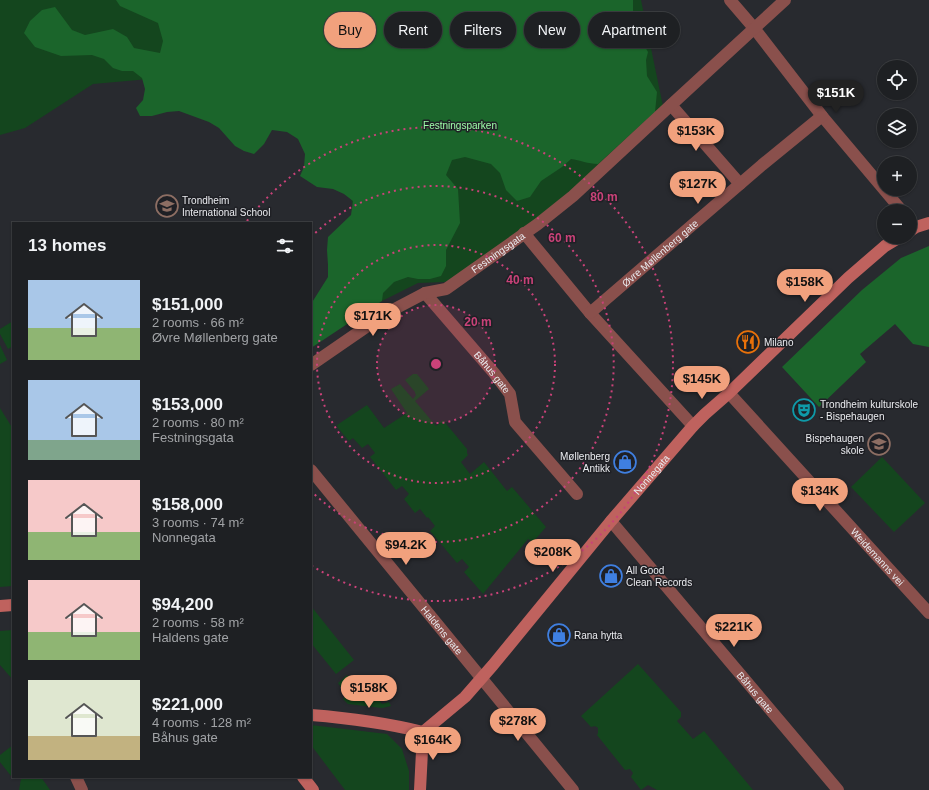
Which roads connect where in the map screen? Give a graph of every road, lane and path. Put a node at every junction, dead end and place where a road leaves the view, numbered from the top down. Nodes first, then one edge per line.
1 (730, 0) edge
2 (785, 0) edge
3 (754, 28) junction
4 (671, 105) junction
5 (822, 116) junction
6 (740, 184) junction
7 (896, 204) edge
8 (929, 223) edge
9 (917, 225) edge
10 (524, 233) junction
11 (888, 244) edge
12 (425, 293) junction
13 (590, 313) junction
14 (312, 364) edge
15 (729, 394) junction
16 (693, 426) junction
17 (312, 471) edge
18 (577, 494) dead end
19 (611, 521) junction
20 (12, 605) edge
21 (0, 606) edge
22 (929, 613) edge
23 (481, 678) junction
24 (312, 715) edge
25 (423, 732) junction
26 (76, 778) edge
27 (304, 778) edge
28 (82, 790) edge
29 (313, 790) edge
30 (420, 790) edge
31 (573, 790) edge
32 (838, 790) edge

1 - 3 street
2 - 3 street
3 - 4 street, Festningsgata
3 - 5 street
4 - 6 street
4 - 10 street, Festningsgata
5 - 6 street, Øvre Møllenberg gate
5 - 7 street
6 - 13 street, Øvre Møllenberg gate
8 - 9 street
10 - 12 street, Festningsgata
10 - 13 street
11 - 15 street, Nonnegata
12 - 14 street, Festningsgata
12 - 18 street, Båhus gate
13 - 16 street
15 - 16 street, Nonnegata
15 - 22 street, Weidemanns vei
16 - 19 street, Nonnegata
17 - 23 street, Haldens gate
19 - 23 street, Nonnegata
19 - 32 street, Båhus gate
20 - 21 street
23 - 25 street, Nonnegata
23 - 31 street, Haldens gate
24 - 25 street
25 - 30 street
26 - 28 street
27 - 29 street

